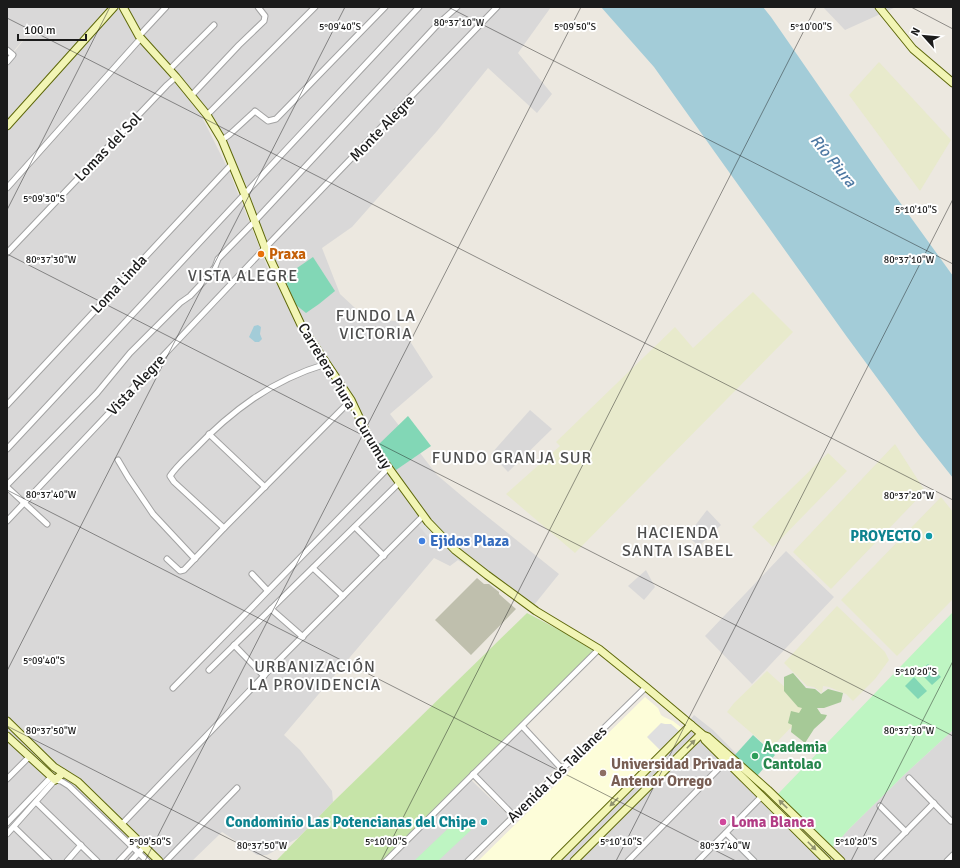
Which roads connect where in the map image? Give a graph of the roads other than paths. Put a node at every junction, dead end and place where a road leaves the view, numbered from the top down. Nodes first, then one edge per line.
1 (114, 7) edge
2 (123, 7) edge
3 (166, 7) edge
4 (258, 7) edge
5 (315, 7) edge
6 (385, 7) edge
7 (419, 7) edge
8 (457, 7) edge
9 (497, 7) edge
10 (879, 7) edge
11 (214, 25) dead end
12 (140, 37) junction
13 (7, 50) edge
14 (7, 62) edge
15 (169, 70) junction
16 (176, 77) junction
17 (953, 83) edge
18 (191, 96) junction
19 (207, 115) junction
20 (7, 126) edge
21 (222, 140) junction
22 (232, 164) junction
23 (7, 188) edge
24 (244, 193) junction
25 (254, 222) junction
26 (265, 248) junction
27 (7, 253) edge
28 (326, 364) junction
29 (351, 400) junction
30 (7, 405) edge
31 (210, 434) junction
32 (7, 449) edge
33 (118, 460) dead end
34 (388, 468) junction
35 (399, 483) junction
36 (7, 486) edge
37 (265, 487) junction
38 (24, 503) junction
39 (423, 516) junction
40 (7, 521) edge
41 (47, 524) dead end
42 (356, 527) junction
43 (224, 528) junction
44 (384, 556) junction
45 (167, 559) dead end
46 (195, 559) junction
47 (313, 568) junction
48 (252, 574) dead end
49 (267, 590) junction
50 (343, 596) junction
51 (271, 609) junction
52 (303, 637) junction
53 (234, 645) junction
54 (599, 649) junction
55 (209, 670) dead end
56 (264, 676) junction
57 (646, 687) junction
58 (173, 688) dead end
59 (7, 720) edge
60 (691, 725) junction
61 (522, 726) junction
62 (16, 730) junction
63 (704, 737) junction
64 (8, 738) edge
65 (728, 759) junction
66 (26, 760) junction
67 (562, 768) junction
68 (63, 772) junction
69 (472, 774) junction
70 (909, 778) dead end
71 (7, 779) edge
72 (53, 779) junction
73 (237, 788) dead end
74 (762, 796) junction
75 (36, 802) junction
76 (934, 803) junction
77 (880, 806) dead end
78 (514, 816) junction
79 (595, 821) junction
80 (951, 821) dead end
81 (7, 823) edge
82 (122, 824) junction
83 (14, 827) junction
84 (604, 831) junction
85 (906, 832) junction
86 (726, 833) junction
87 (7, 834) edge
88 (138, 841) junction
89 (81, 845) junction
90 (132, 847) junction
91 (144, 847) junction
92 (138, 853) junction
93 (953, 855) edge
94 (576, 860) edge
95 (49, 861) edge
96 (67, 861) edge
97 (97, 861) edge
98 (119, 861) edge
99 (131, 861) edge
100 (147, 861) edge
101 (158, 861) edge
102 (166, 861) edge
103 (386, 861) edge
104 (468, 861) edge
105 (555, 861) edge
106 (628, 861) edge
107 (698, 861) edge
108 (754, 861) edge
109 (827, 861) edge
110 (841, 861) edge
111 (877, 861) edge
112 (947, 861) edge

1 - 20 main road
2 - 12 main road, Carretera Piura - Curumuy
3 - 12 street
4 - 18 street
5 - 19 street
6 - 21 street
7 - 24 street
8 - 25 street
9 - 26 street, Monte Alegre
10 - 17 main road
11 - 15 street
12 - 15 main road, Carretera Piura - Curumuy
12 - 23 street
13 - 14 street
15 - 16 main road, Carretera Piura - Curumuy
16 - 18 main road, Carretera Piura - Curumuy
16 - 27 street, Lomas del Sol
18 - 19 main road, Carretera Piura - Curumuy
19 - 21 main road, Carretera Piura - Curumuy
21 - 22 main road, Carretera Piura - Curumuy
22 - 24 main road, Carretera Piura - Curumuy
22 - 30 street, Loma Linda
24 - 25 main road, Carretera Piura - Curumuy
24 - 32 street
25 - 26 main road, Carretera Piura - Curumuy
25 - 36 street
26 - 28 main road, Carretera Piura - Curumuy
26 - 38 street, Vista Alegre
28 - 29 main road, Carretera Piura - Curumuy
28 - 31 street
29 - 34 main road, Carretera Piura - Curumuy
29 - 37 street
31 - 37 street
31 - 43 street
33 - 46 street
34 - 35 main road, Carretera Piura - Curumuy
34 - 49 street
35 - 39 main road, Carretera Piura - Curumuy
35 - 42 street
36 - 38 street
37 - 43 street
38 - 40 street, Vista Alegre
38 - 41 street
39 - 44 street
39 - 54 main road, Carretera Piura - Curumuy
42 - 44 street
42 - 47 street
43 - 46 street
44 - 50 street
45 - 46 street
47 - 50 street
47 - 51 street
48 - 49 street
49 - 58 street
50 - 52 street
51 - 52 street
51 - 53 street
52 - 56 street
53 - 55 street
53 - 56 street
54 - 57 main road, Carretera Piura - Curumuy
54 - 61 street
56 - 82 street
57 - 60 main road, Carretera Piura - Curumuy
57 - 67 street, Avenida Los Tallanes
59 - 62 main road
60 - 63 main road, Carretera Piura - Curumuy
60 -> 79 main road
61 - 67 street
61 - 69 street
62 - 64 main road
62 - 68 main road
63 - 65 main road
84 -> 63 main road
64 - 66 main road
65 - 74 main road
65 - 106 street
110 -> 65 main road
66 - 71 street
66 - 72 main road
67 - 78 street, Avenida Los Tallanes
68 - 72 main road
68 - 82 main road
69 - 78 street
69 - 103 street
70 - 76 street
72 - 75 street
72 - 81 street
72 - 90 street
73 - 102 street
74 - 86 street
74 -> 109 main road
75 - 83 street
75 - 89 street
76 - 80 street
76 - 85 street
77 - 85 street
78 - 104 street, Avenida Los Tallanes
79 - 84 main road
79 - 105 main road
82 - 88 main road
83 - 87 street
83 - 95 street
84 - 94 main road
85 - 111 street
86 - 107 street
86 - 108 street
88 - 90 street
88 - 91 main road
89 - 96 street
89 - 97 street
90 - 92 street
90 - 98 street
91 - 92 street
91 - 101 main road
92 - 99 street
92 - 100 street
93 - 112 street

